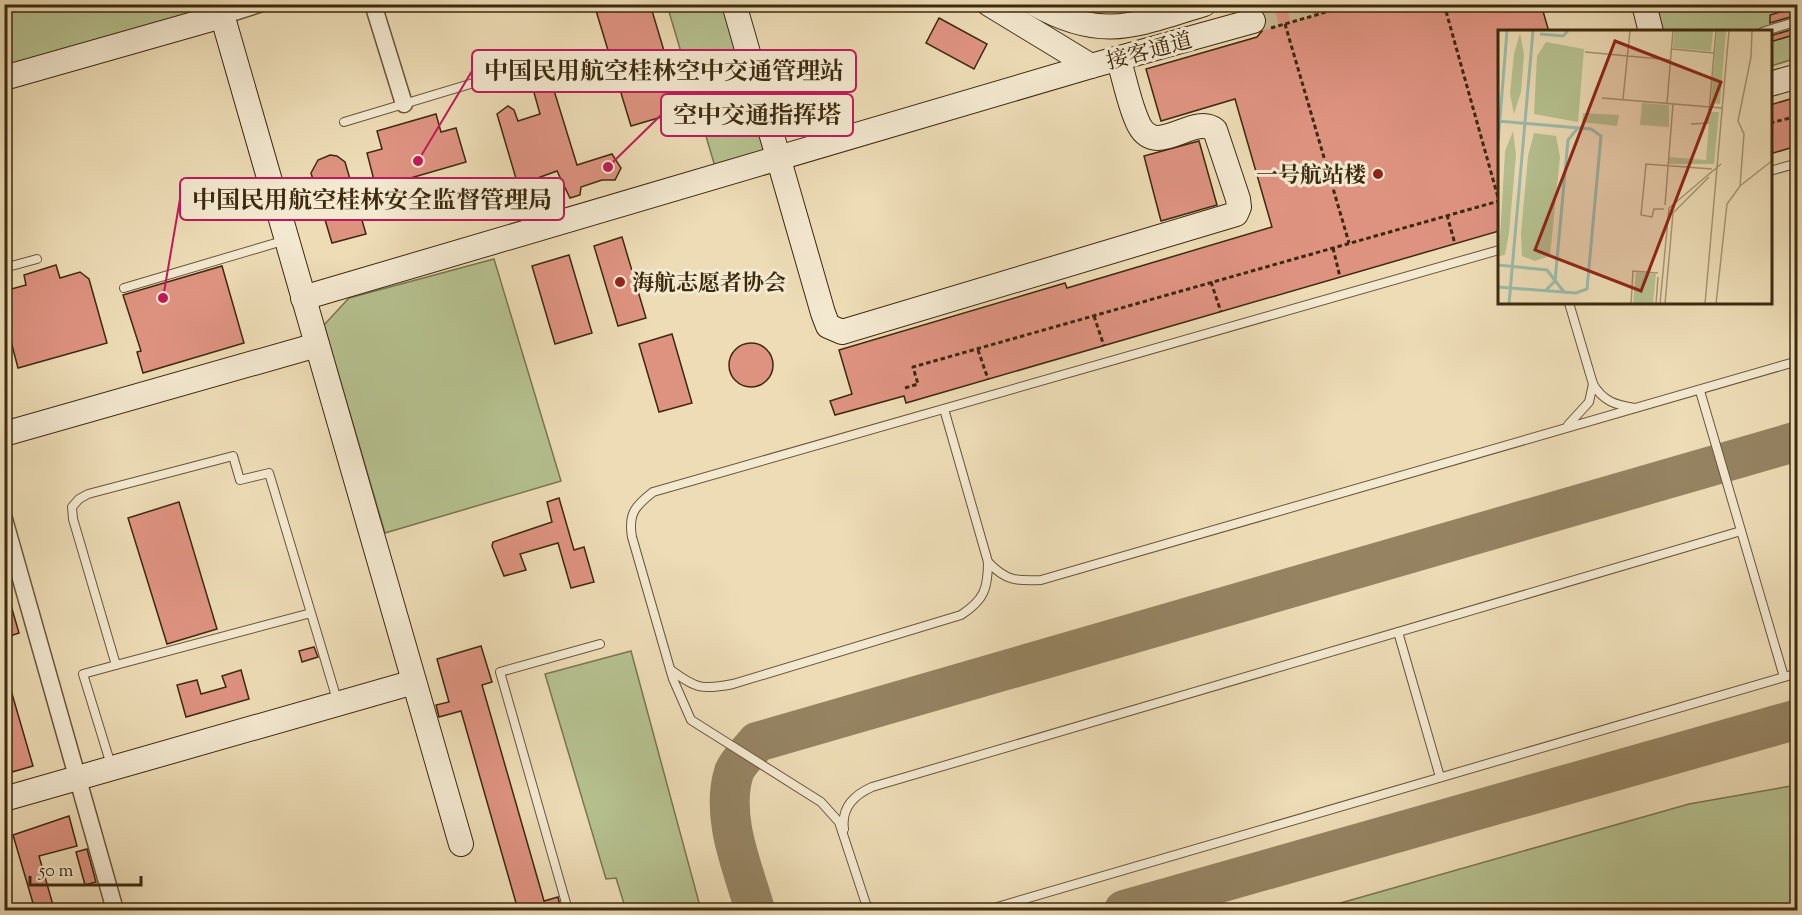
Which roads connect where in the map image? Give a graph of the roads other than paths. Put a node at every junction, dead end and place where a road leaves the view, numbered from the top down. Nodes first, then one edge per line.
1 (259, 4) edge
2 (373, 4) edge
3 (734, 4) edge
4 (989, 4) edge
5 (1035, 4) edge
6 (1204, 4) edge
7 (1644, 4) edge
8 (220, 10) edge
9 (1253, 21) tunnel mouth
10 (1797, 21) edge
11 (1650, 30) edge
12 (1768, 30) edge
13 (1118, 58) junction
14 (550, 60) dead end
15 (1091, 66) junction
16 (1797, 76) edge
17 (4, 78) edge
18 (1772, 83) edge
19 (404, 104) junction
20 (344, 122) dead end
21 (779, 158) junction
22 (1797, 163) edge
23 (1772, 170) edge
24 (287, 240) junction
25 (1498, 250) edge
26 (37, 259) dead end
27 (4, 268) edge
28 (124, 288) dead end
29 (303, 298) junction
30 (1569, 304) edge
31 (317, 345) junction
32 (1797, 362) edge
33 (1593, 384) junction
34 (1700, 391) junction
35 (1638, 408) junction
36 (944, 409) junction
37 (1562, 430) junction
38 (4, 434) edge
39 (4, 519) edge
40 (1741, 531) junction
41 (988, 562) junction
42 (311, 613) junction
43 (1398, 632) junction
44 (600, 644) dead end
45 (116, 665) junction
46 (671, 670) junction
47 (1797, 673) edge
48 (1784, 677) junction
49 (414, 682) junction
50 (338, 704) junction
51 (112, 768) junction
52 (1440, 777) junction
53 (79, 778) junction
54 (4, 799) edge
55 (846, 839) junction
56 (461, 844) dead end
57 (115, 910) edge
58 (568, 910) edge
59 (871, 910) edge
60 (987, 910) edge

1 - 8 street
2 - 19 street
3 - 21 street
4 - 15 street, 接客通道
5 - 6 street
7 - 11 street
8 - 17 street
8 - 24 street
9 - 13 street, 接客通道
10 - 12 lane
13 - 15 street, 接客通道
13 - 21 street
14 - 19 lane
15 - 21 street
16 - 18 street
19 - 20 lane
21 - 29 street
22 - 23 lane
24 - 28 lane
24 - 29 street
25 - 36 lane
26 - 27 lane
29 - 31 street
30 - 33 lane
31 - 38 street
31 - 49 street
32 - 34 lane
33 - 35 lane
33 - 37 lane
34 - 35 lane
34 - 40 lane
35 - 37 lane
36 - 41 lane
36 - 46 lane
37 - 41 lane
39 - 53 street
40 - 43 lane
40 - 48 lane
41 - 46 lane
42 - 45 lane
42 - 45 lane
42 - 50 lane
43 - 52 lane
43 - 55 lane
44 - 58 lane
45 - 51 lane
46 - 55 lane
47 - 48 lane
48 - 52 lane
49 - 50 street
49 - 56 street
50 - 51 street
51 - 53 street
52 - 60 lane
53 - 54 street
53 - 57 street
55 - 59 lane

